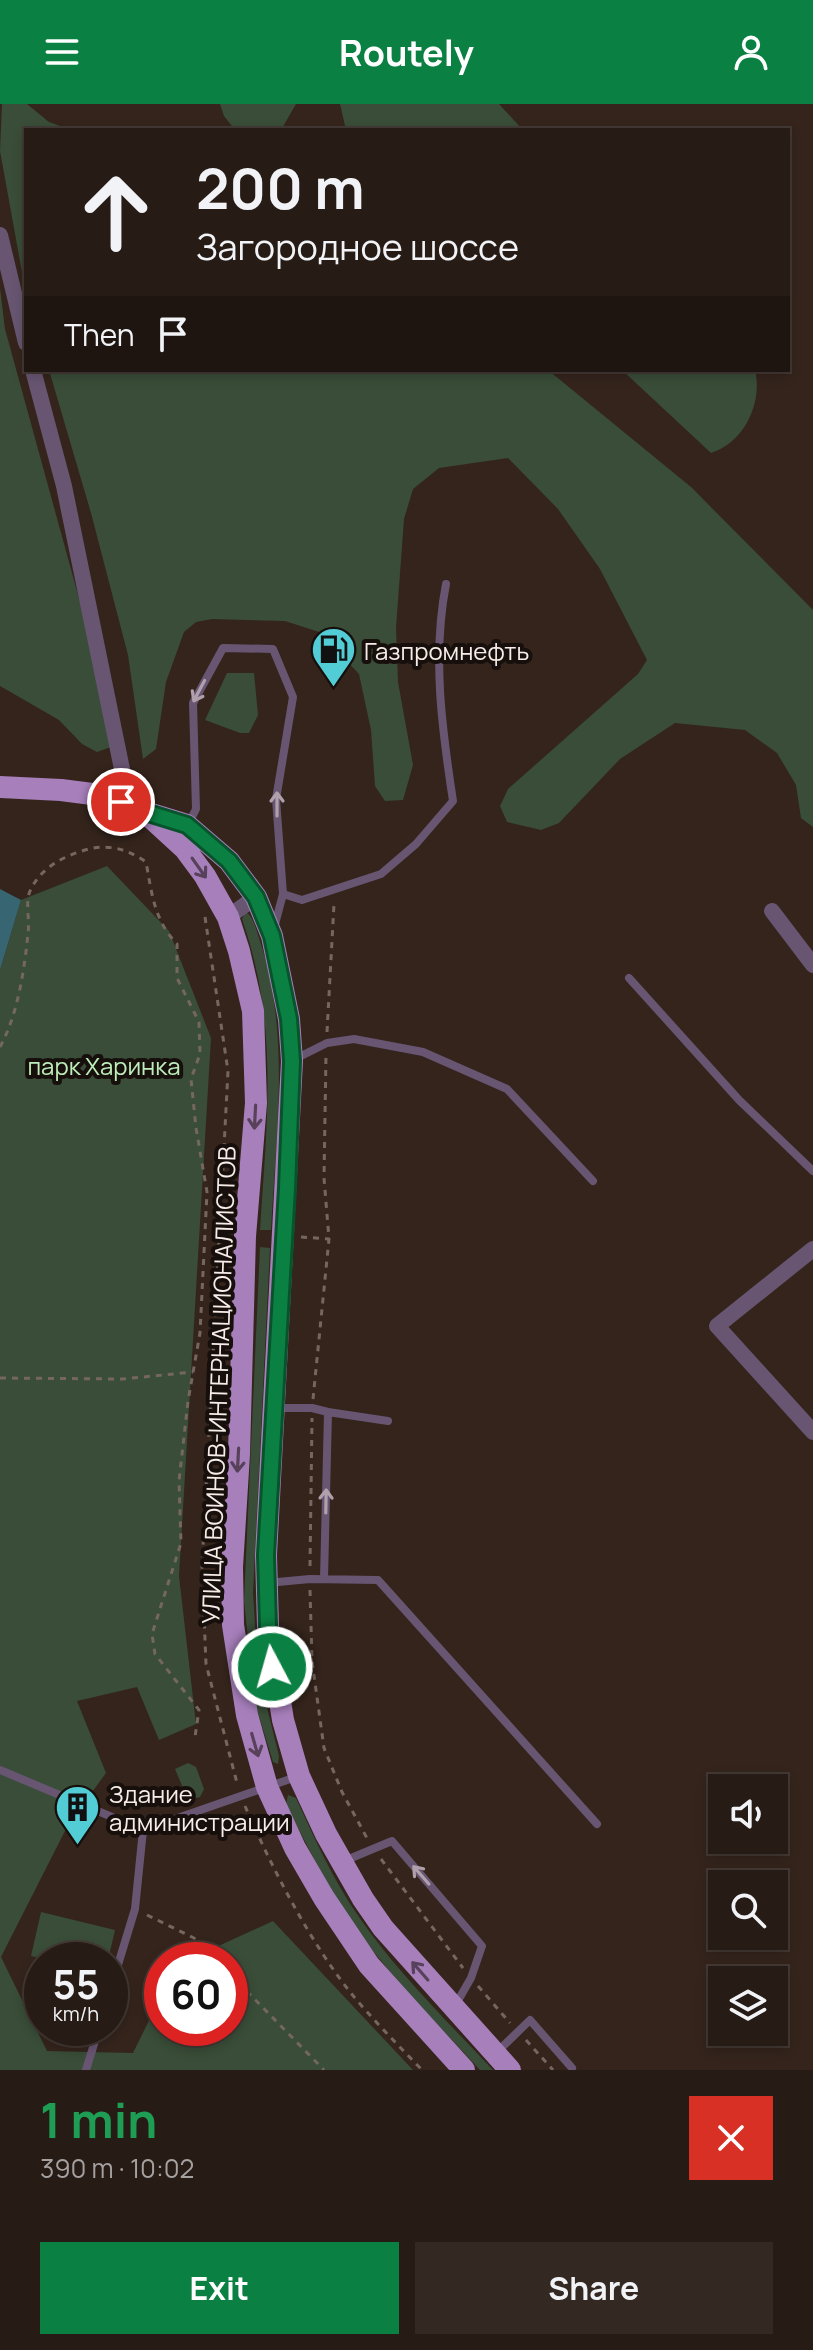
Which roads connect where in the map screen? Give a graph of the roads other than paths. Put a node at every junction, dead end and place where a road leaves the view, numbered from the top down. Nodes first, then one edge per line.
1 (0, 235) edge
2 (24, 335) edge
3 (34, 372) edge
4 (446, 584) dead end
5 (0, 787) edge
6 (121, 802) junction
7 (182, 834) junction
8 (283, 894) junction
9 (256, 897) junction
10 (772, 911) dead end
11 (228, 917) junction
12 (272, 936) junction
13 (813, 965) edge
14 (629, 978) dead end
15 (292, 1061) junction
16 (813, 1171) edge
17 (593, 1181) dead end
18 (813, 1249) edge
19 (275, 1408) junction
20 (328, 1412) junction
21 (388, 1421) dead end
22 (813, 1432) edge
23 (324, 1579) junction
24 (266, 1583) junction
25 (0, 1770) edge
26 (299, 1776) junction
27 (267, 1787) junction
28 (597, 1824) dead end
29 (143, 1830) junction
30 (342, 1862) junction
31 (125, 1942) edge
32 (454, 2008) junction
33 (93, 2046) edge
34 (502, 2062) edge
35 (572, 2068) edge
36 (86, 2070) edge
37 (464, 2070) edge

1 - 2 street
3 - 6 street
4 - 8 lane
5 - 6 main road
6 - 7 main road
8 -> 7 lane
7 - 9 main road
7 -> 11 main road, УЛИЦА ВОИНОВ-ИНТЕРНАЦИОНАЛИСТОВ
8 - 12 lane
9 - 11 street
9 - 12 main road
10 - 13 street
11 -> 27 main road, УЛИЦА ВОИНОВ-ИНТЕРНАЦИОНАЛИСТОВ
12 - 15 main road
14 - 16 lane
15 - 17 lane
15 - 19 main road
18 - 22 street
19 - 20 lane
19 - 24 main road
20 - 21 lane
23 -> 20 lane
23 - 24 lane
23 - 28 lane
24 - 26 main road
25 - 29 lane
26 - 27 lane
26 - 30 main road
27 - 29 lane
27 - 37 main road, УЛИЦА ВОИНОВ-ИНТЕРНАЦИОНАЛИСТОВ
29 - 31 lane
32 -> 30 main road
32 -> 30 lane
32 - 34 main road
33 - 36 lane
34 - 35 lane

